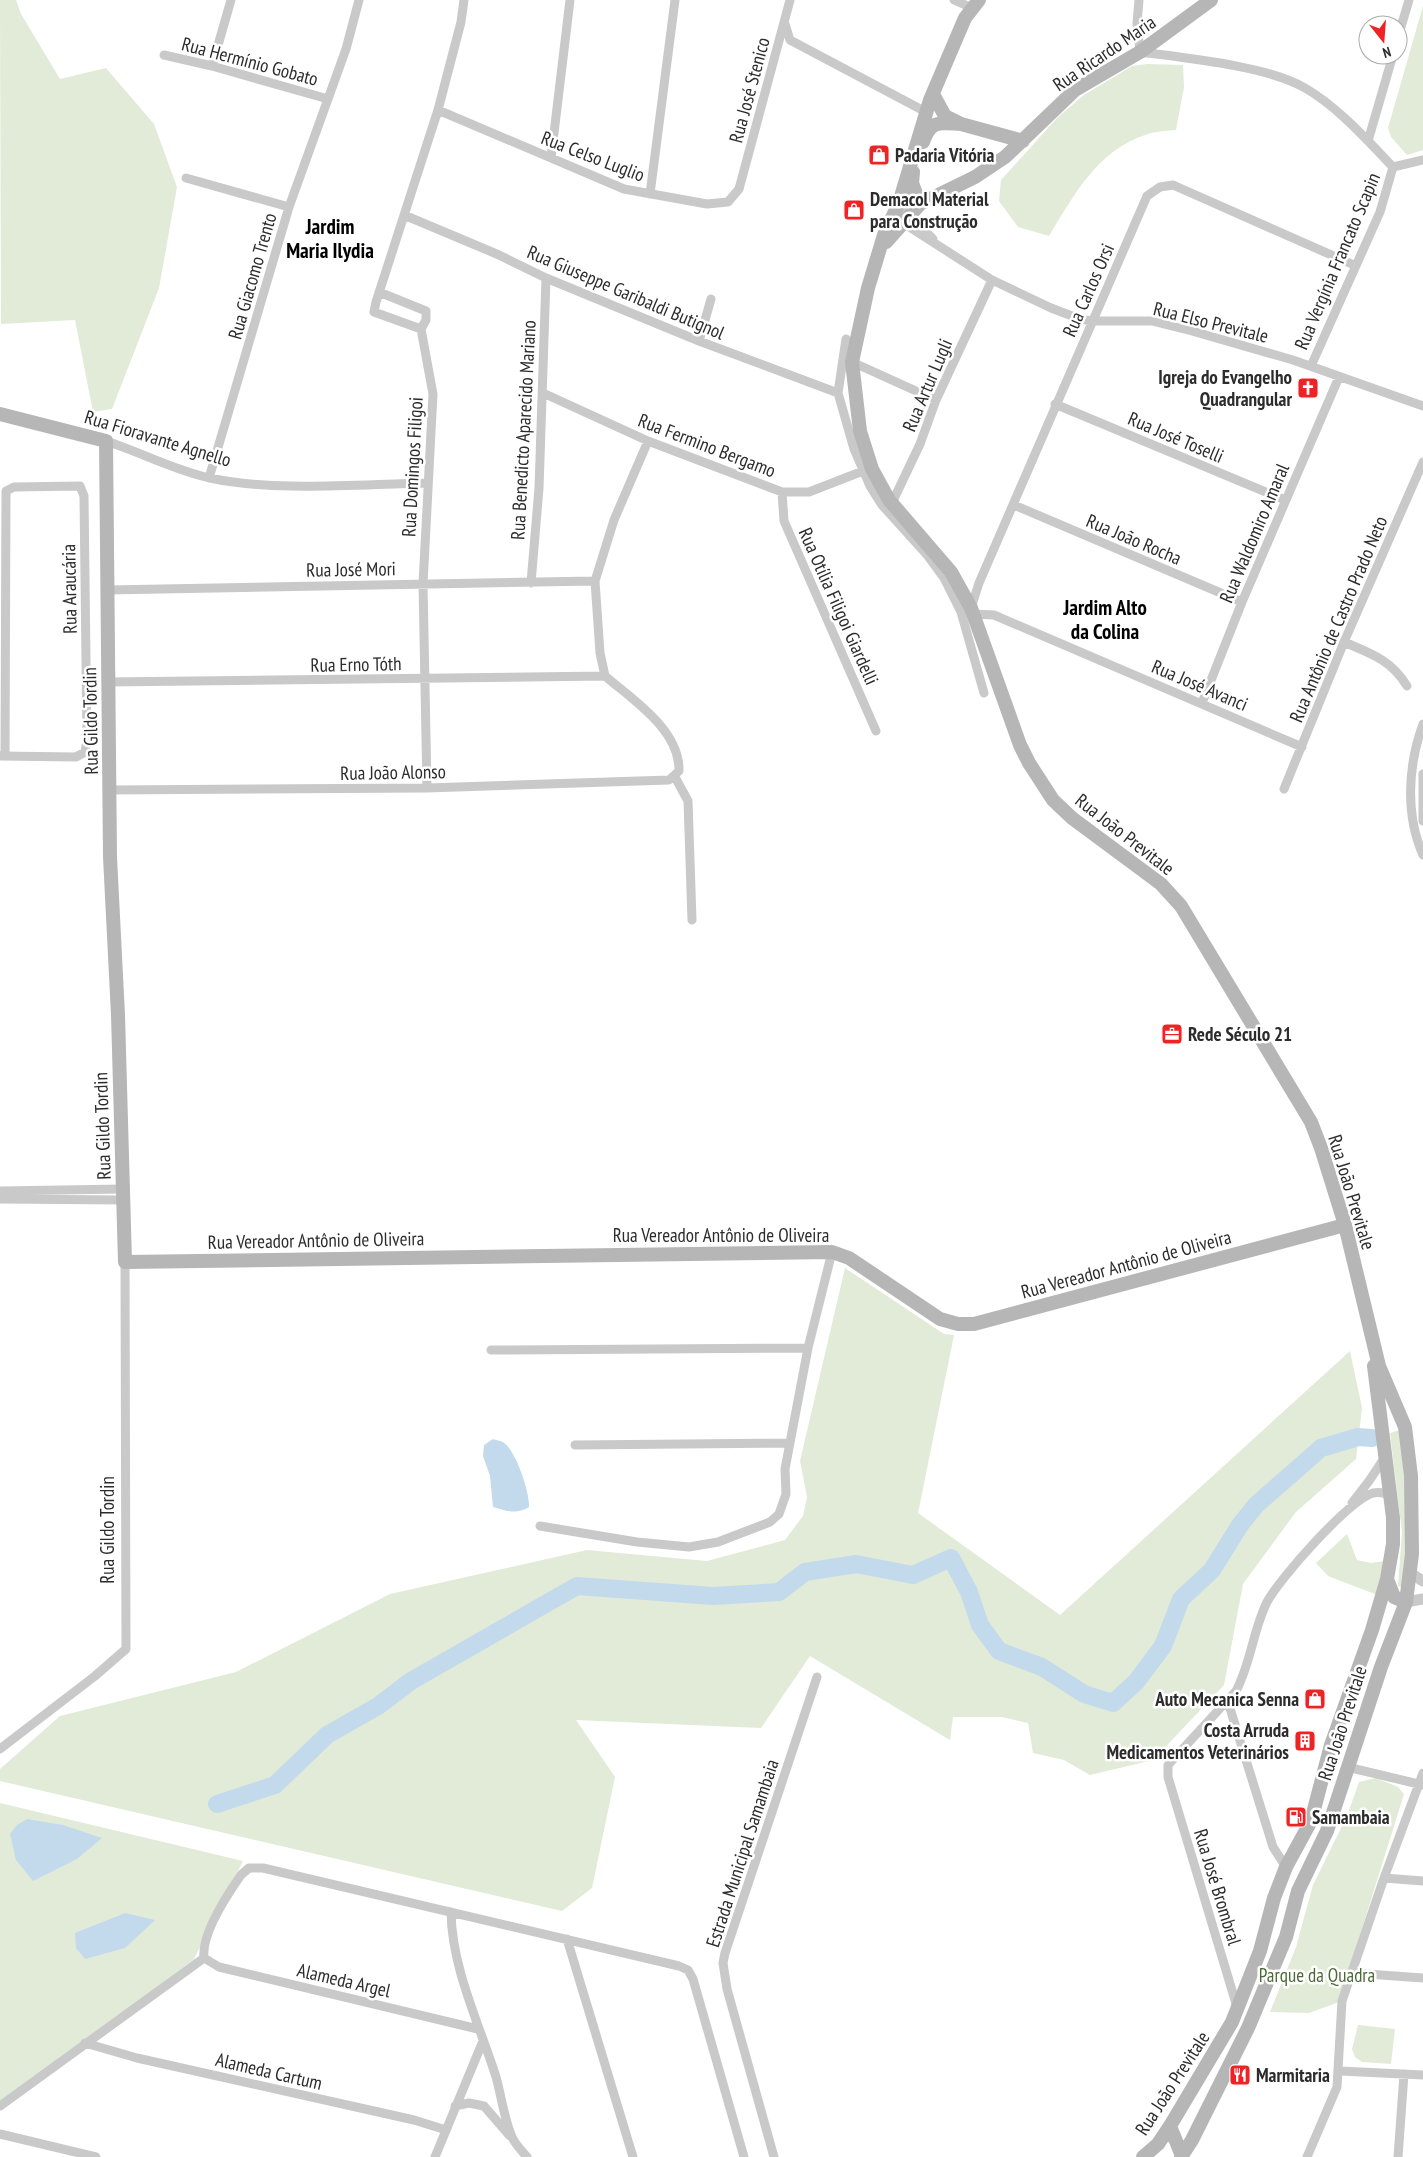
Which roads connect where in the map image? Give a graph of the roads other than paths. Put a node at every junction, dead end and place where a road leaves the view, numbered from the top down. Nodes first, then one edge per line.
1 (231, 0) edge
2 (359, 0) edge
3 (464, 0) edge
4 (570, 0) edge
5 (675, 0) edge
6 (790, 0) edge
7 (954, 0) edge
8 (1139, 0) edge
9 (1211, 0) edge
10 (1409, 0) edge
11 (975, 4) edge
12 (785, 15) junction
13 (1405, 15) edge
14 (1140, 52) junction
15 (164, 55) dead end
16 (1390, 65) edge
17 (212, 66) junction
18 (933, 94) junction
19 (328, 99) junction
20 (438, 110) junction
21 (926, 112) junction
22 (935, 124) junction
23 (961, 124) junction
24 (1023, 141) junction
25 (1368, 141) junction
26 (551, 158) junction
27 (1423, 160) edge
28 (1394, 167) junction
29 (186, 178) dead end
30 (739, 189) joint
31 (650, 194) junction
32 (290, 207) junction
33 (907, 214) junction
34 (404, 215) junction
35 (1354, 265) junction
36 (546, 278) junction
37 (992, 280) junction
38 (379, 292) junction
39 (711, 299) dead end
40 (1092, 321) junction
41 (421, 329) junction
42 (846, 339) dead end
43 (699, 341) junction
44 (852, 362) junction
45 (1311, 366) junction
46 (1339, 377) junction
47 (543, 393) junction
48 (838, 393) junction
49 (936, 400) junction
50 (1055, 404) junction
51 (1423, 406) edge
52 (0, 414) edge
53 (106, 441) junction
54 (648, 441) junction
55 (1423, 462) edge
56 (863, 471) junction
57 (209, 478) junction
58 (427, 483) junction
59 (782, 492) junction
60 (1285, 500) junction
61 (892, 503) junction
62 (1014, 505) junction
63 (595, 581) junction
64 (531, 583) junction
65 (423, 584) junction
66 (107, 590) junction
67 (1242, 602) junction
68 (972, 611) junction
69 (1344, 642) junction
70 (605, 676) junction
71 (426, 680) junction
72 (108, 682) junction
73 (1407, 686) dead end
74 (984, 693) dead end
75 (1202, 703) junction
76 (1423, 724) edge
77 (876, 731) dead end
78 (1302, 747) junction
79 (2, 756) edge
80 (1423, 774) edge
81 (674, 777) junction
82 (427, 788) junction
83 (1284, 789) dead end
84 (110, 790) junction
85 (1423, 820) edge
86 (1423, 855) edge
87 (692, 920) dead end
88 (0, 1191) edge
89 (124, 1195) junction
90 (0, 1199) edge
91 (1345, 1225) junction
92 (832, 1252) junction
93 (125, 1262) junction
94 (1371, 1338) junction
95 (808, 1348) junction
96 (491, 1350) dead end
97 (1405, 1427) junction
98 (1382, 1428) junction
99 (790, 1443) junction
100 (575, 1445) dead end
101 (1385, 1456) junction
102 (1391, 1497) junction
103 (1345, 1511) junction
104 (540, 1526) dead end
105 (1410, 1573) junction
106 (1387, 1579) junction
107 (1423, 1581) edge
108 (1423, 1598) edge
109 (1406, 1602) junction
110 (817, 1677) dead end
111 (1228, 1702) junction
112 (0, 1749) edge
113 (1347, 1766) junction
114 (1423, 1773) edge
115 (1421, 1784) edge
116 (1286, 1867) junction
117 (1384, 1878) junction
118 (1423, 1881) edge
119 (451, 1912) junction
120 (567, 1939) junction
121 (204, 1958) junction
122 (1352, 1973) junction
123 (1423, 1978) edge
124 (1237, 2007) junction
125 (478, 2029) junction
126 (483, 2041) junction
127 (85, 2043) junction
128 (1340, 2071) junction
129 (1404, 2074) junction
130 (1423, 2076) edge
131 (0, 2106) edge
132 (455, 2106) junction
133 (1170, 2126) junction
134 (446, 2130) junction
135 (3, 2135) edge
136 (512, 2138) junction
137 (96, 2157) edge
138 (436, 2157) edge
139 (527, 2157) edge
140 (633, 2157) edge
141 (744, 2157) edge
142 (774, 2157) edge
143 (1143, 2157) edge
144 (1181, 2157) edge
145 (1307, 2157) edge
146 (1398, 2157) edge

1 - 17 street
2 - 19 street, Rua Giacomo Trento
3 - 20 street
4 - 26 street
5 - 31 street
6 - 12 street, Rua José Stenico
7 - 11 street
8 - 14 street
9 - 14 main road, Rua Ricardo Maria
10 - 13 street
11 - 18 main road, Rua João Previtale
12 - 21 street
12 - 30 street, Rua José Stenico
14 - 24 main road, Rua Ricardo Maria
14 - 25 street
15 - 17 street, Rua Hermínio Gobato
16 - 25 street
17 - 19 street, Rua Hermínio Gobato
18 - 21 main road, Rua João Previtale
18 - 23 main road
19 - 32 street, Rua Giacomo Trento
20 - 26 street, Rua Celso Luglio
20 - 34 street
21 - 22 street
21 - 33 main road, Rua João Previtale
22 - 23 main road
22 - 33 main road
23 - 24 main road
24 - 33 main road, Rua Ricardo Maria
25 - 28 street
26 - 31 street, Rua Celso Luglio
27 - 28 street
28 - 35 street, Rua Vergínia Francato Scapin
29 - 32 street
30 - 31 street, Rua Celso Luglio
32 - 57 street, Rua Giacomo Trento
33 - 37 street, Rua Elso Previtale
33 - 44 main road, Rua João Previtale
34 - 36 street, Rua Giuseppe Garibaldi Butignol
34 - 38 street
35 - 40 street, Rua Carlos Orsi
35 - 45 street, Rua Vergínia Francato Scapin
36 - 43 street, Rua Giuseppe Garibaldi Butignol
36 - 47 street, Rua Benedicto Aparecido Mariano
37 - 40 street, Rua Elso Previtale
37 - 49 street, Rua Artur Lugli
38 - 41 street, Rua Domingos Filigoi
38 - 41 street
39 - 43 street
40 - 45 street, Rua Elso Previtale
40 - 50 street, Rua Carlos Orsi
41 - 58 street, Rua Domingos Filigoi
42 - 48 street
43 - 48 street, Rua Giuseppe Garibaldi Butignol
44 - 49 street
44 - 61 main road, Rua João Previtale
45 - 46 street, Rua Elso Previtale
46 - 51 street, Rua Elso Previtale
46 - 60 street, Rua Waldomiro Amaral
47 - 54 street, Rua Fermino Bergamo
47 - 64 street, Rua Benedicto Aparecido Mariano
48 - 56 street
49 - 61 street, Rua Artur Lugli
50 - 60 street, Rua José Toselli
50 - 62 street, Rua Carlos Orsi
52 - 53 main road, Rua Fioravante Agnello
53 - 57 street, Rua Fioravante Agnello
53 - 66 main road, Rua Gildo Tordin
54 - 59 street, Rua Fermino Bergamo
54 - 63 street
55 - 69 street, Rua Antônio de Castro Prado Neto
56 - 59 street, Rua Fermino Bergamo
56 - 74 street
57 - 58 street, Rua Fioravante Agnello
58 - 65 street, Rua Domingos Filigoi
59 - 77 street, Rua Otília Filigoi Giardelli
60 - 67 street, Rua Waldomiro Amaral
61 - 68 main road, Rua João Previtale
62 - 67 street, Rua João Rocha
62 - 68 street, Rua Carlos Orsi
63 - 64 street, Rua José Mori
63 - 70 street
64 - 65 street, Rua José Mori
65 - 66 street, Rua José Mori
65 - 71 street, Rua Domingos Filigoi
66 - 72 main road, Rua Gildo Tordin
67 - 75 street, Rua Waldomiro Amaral
68 - 75 street, Rua José Avanci
68 - 91 main road, Rua João Previtale
69 - 73 street
69 - 78 street, Rua Antônio de Castro Prado Neto
70 - 71 street, Rua Erno Tóth
70 - 81 street
71 - 72 street, Rua Erno Tóth
71 - 82 street, Rua Domingos Filigoi
72 - 84 main road, Rua Gildo Tordin
75 - 78 street, Rua José Avanci
76 - 86 street
78 - 83 street, Rua Antônio de Castro Prado Neto
79 - 79 street, Rua Araucária
80 - 85 street
81 - 82 street, Rua João Alonso
81 - 87 street
82 - 84 street, Rua João Alonso
84 - 89 main road, Rua Gildo Tordin
88 - 89 street
89 - 90 street
89 - 93 main road, Rua Gildo Tordin
91 - 92 main road, Rua Vereador Antônio de Oliveira
91 - 94 main road, Rua João Previtale
92 - 93 main road, Rua Vereador Antônio de Oliveira
92 - 95 street
93 - 112 street, Rua Gildo Tordin
94 - 97 main road, Rua João Previtale
94 - 98 main road, Rua João Previtale
95 - 96 street
95 - 99 street
97 - 98 main road
97 - 105 main road, Rua João Previtale
98 - 101 main road, Rua João Previtale
99 - 100 street
99 - 104 street
101 - 102 main road, Rua João Previtale
101 - 103 street
102 - 103 street
102 - 106 main road, Rua João Previtale
103 - 111 street
105 - 107 street
105 - 109 main road, Rua João Previtale
106 - 109 main road
106 - 116 main road, Rua João Previtale
108 - 109 street
109 - 113 main road, Rua João Previtale
110 - 142 street, Estrada Municipal Samambaia
111 - 116 street
111 - 124 street, Rua José Brombral
113 - 115 street
113 - 144 main road, Rua João Previtale
114 - 115 street
115 - 117 street
116 - 124 main road, Rua João Previtale
117 - 118 street
117 - 122 street
119 - 120 street
119 - 121 street
119 - 125 street
120 - 140 street
120 - 141 street
121 - 125 street, Alameda Argel
121 - 127 street
122 - 123 street
122 - 128 street
124 - 133 main road, Rua João Previtale
125 - 126 street
126 - 132 street
126 - 136 street
127 - 131 street
127 - 134 street, Alameda Cartum
128 - 129 street
128 - 145 street
129 - 130 street
129 - 146 street
132 - 134 street
132 - 136 street
133 - 143 main road, Rua João Previtale
133 - 144 main road
134 - 138 street
135 - 137 street
136 - 139 street

